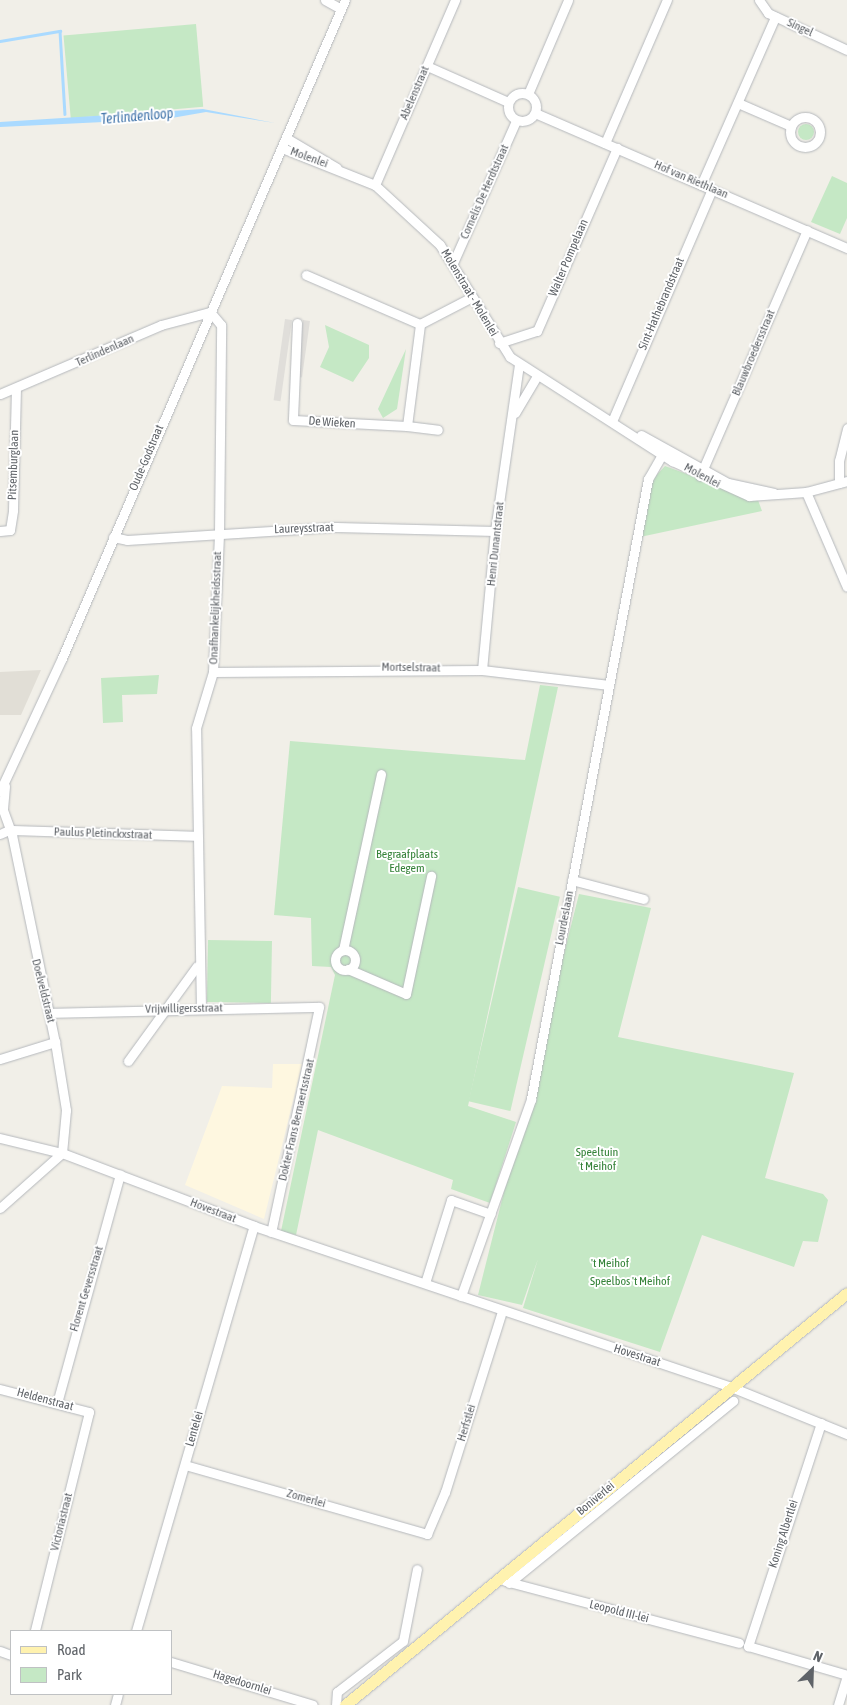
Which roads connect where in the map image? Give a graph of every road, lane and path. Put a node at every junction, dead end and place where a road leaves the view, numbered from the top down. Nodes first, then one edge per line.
1 (325, 0) edge
2 (345, 0) edge
3 (455, 0) edge
4 (568, 0) edge
5 (668, 0) edge
6 (759, 0) edge
7 (341, 9) junction
8 (775, 17) junction
9 (847, 50) edge
10 (427, 66) junction
11 (528, 94) junction
12 (508, 102) junction
13 (738, 103) junction
14 (535, 113) junction
15 (516, 121) junction
16 (791, 126) dead end
17 (286, 138) junction
18 (605, 144) junction
19 (282, 148) junction
20 (617, 148) junction
21 (337, 168) junction
22 (375, 185) junction
23 (702, 185) junction
24 (712, 190) junction
25 (807, 230) junction
26 (847, 248) edge
27 (453, 264) junction
28 (306, 275) dead end
29 (470, 298) junction
30 (210, 312) junction
31 (297, 324) dead end
32 (420, 324) junction
33 (499, 343) junction
34 (519, 365) junction
35 (537, 376) junction
36 (16, 390) junction
37 (0, 394) edge
38 (513, 418) junction
39 (613, 420) junction
40 (407, 426) junction
41 (847, 428) edge
42 (438, 430) dead end
43 (630, 430) junction
44 (662, 455) junction
45 (702, 473) junction
46 (843, 482) edge
47 (806, 492) junction
48 (0, 531) edge
49 (495, 531) junction
50 (219, 533) junction
51 (113, 537) junction
52 (847, 587) edge
53 (482, 670) junction
54 (213, 672) junction
55 (609, 685) junction
56 (381, 774) dead end
57 (8, 777) junction
58 (0, 791) edge
59 (0, 817) edge
60 (9, 830) junction
61 (0, 834) edge
62 (197, 836) junction
63 (431, 876) dead end
64 (572, 880) junction
65 (644, 899) dead end
66 (342, 950) junction
67 (197, 966) junction
68 (348, 969) junction
69 (318, 1007) joint
70 (201, 1009) junction
71 (168, 1010) junction
72 (49, 1013) junction
73 (55, 1042) junction
74 (0, 1059) edge
75 (128, 1061) dead end
76 (0, 1138) edge
77 (62, 1153) junction
78 (120, 1176) junction
79 (0, 1208) edge
80 (491, 1214) junction
81 (254, 1226) junction
82 (271, 1232) junction
83 (426, 1284) junction
84 (847, 1294) edge
85 (461, 1296) junction
86 (502, 1311) junction
87 (731, 1387) junction
88 (0, 1389) edge
89 (734, 1401) dead end
90 (56, 1403) junction
91 (89, 1412) joint
92 (821, 1423) junction
93 (847, 1434) edge
94 (185, 1465) junction
95 (428, 1534) joint
96 (417, 1569) dead end
97 (504, 1581) junction
98 (35, 1630) edge
99 (136, 1630) edge
100 (403, 1641) junction
101 (738, 1643) dead end
102 (415, 1650) junction
103 (172, 1662) edge
104 (847, 1676) edge
105 (313, 1704) edge
106 (336, 1705) edge
107 (345, 1705) edge
108 (838, 1705) edge

1 - 7 street
2 - 7 street, Oude-Godstraat
3 - 10 street, Abelenstraat
4 - 11 street
5 - 18 street
6 - 8 street, Singel
7 - 17 street, Oude-Godstraat
8 - 9 street, Singel
8 - 13 street
10 - 12 street
10 - 22 street, Abelenstraat
11 - 12 street
11 - 14 street
12 - 15 street
13 - 16 street
13 - 23 street
14 - 15 street
14 - 18 street, Hof van Riethlaan
15 - 27 street, Cornelis De Herdtstraat
17 - 19 street, Oude-Godstraat
17 - 21 street
18 - 20 street, Hof van Riethlaan
19 - 21 street, Molenlei
19 - 30 street, Oude-Godstraat
20 - 23 street, Hof van Riethlaan
20 - 33 street, Walter Pompelaan
21 - 22 street, Molenstraat - Molenlei
22 - 27 street, Molenstraat - Molenlei
23 - 24 street, Hof van Riethlaan
24 - 25 street, Hof van Riethlaan
24 - 39 street, Sint-Hathebrandstraat
25 - 26 street, Hof van Riethlaan
25 - 45 street, Blauwbroedersstraat
27 - 29 street, Molenstraat - Molenlei
28 - 32 street
29 - 32 street
29 - 33 street, Molenstraat - Molenlei
30 - 36 street, Terlindenlaan
30 - 50 street, Onafhankelijkheidsstraat
30 - 51 street, Oude-Godstraat
31 - 40 street, De Wieken
32 - 40 street
33 - 34 street, Molenstraat - Molenlei
34 - 35 street, Molenstraat - Molenlei
34 - 38 street, Henri Dunantstraat
35 - 38 street, Henri Dunantstraat
35 - 39 street, Molenstraat - Molenlei
36 - 37 street, Terlindenlaan
36 - 48 street, Pitsemburglaan
38 - 49 street, Henri Dunantstraat
39 - 43 street, Molenstraat - Molenlei
40 - 42 street, De Wieken
41 - 46 street
43 - 44 street, Molenlei
43 - 45 street
44 - 45 street, Molenlei
44 - 55 street, Lourdeslaan
45 - 47 street
46 - 47 street
47 - 52 street
49 - 50 street, Laureysstraat
49 - 53 street, Henri Dunantstraat
50 - 51 street, Laureysstraat
50 - 54 street, Onafhankelijkheidsstraat
51 - 57 street, Oude-Godstraat
53 - 54 street, Mortselstraat
53 - 55 street, Mortselstraat
54 - 62 street, Onafhankelijkheidsstraat
55 - 64 street, Lourdeslaan
56 - 66 street
57 - 58 street, Oude-Godstraat
57 - 60 street, Oude-Godstraat
59 - 60 street
60 - 61 street
60 - 62 street, Paulus Pletinckxstraat
60 - 72 street, Doelveldstraat
62 - 67 street, Onafhankelijkheidsstraat
63 - 68 street
64 - 65 street
64 - 80 street, Lourdeslaan
66 - 68 street
66 - 68 street
67 - 70 street, Onafhankelijkheidsstraat
67 - 71 street
69 - 70 street, Vrijwilligersstraat
69 - 82 street, Dokter Frans Bernaertsstraat
70 - 71 street, Vrijwilligersstraat
71 - 72 street, Vrijwilligersstraat
71 - 75 street
72 - 73 street, Doelveldstraat
73 - 74 street
73 - 77 street, Doelveldstraat
76 - 77 street, Hovestraat
77 - 78 street, Hovestraat
77 - 79 street
78 - 81 street, Hovestraat
78 - 90 street, Florent Geversstraat
80 - 83 street
80 - 85 street, Lourdeslaan
81 - 82 street, Hovestraat
81 - 94 street, Lentelei
82 - 83 street, Hovestraat
83 - 85 street, Hovestraat
84 - 87 main road, Boniverlei
85 - 86 street, Hovestraat
86 - 87 street, Hovestraat
86 - 95 street, Herfstlei
87 - 92 street, Hovestraat
87 - 97 main road, Boniverlei
88 - 90 street, Heldenstraat
89 - 97 street, Boniverlei
90 - 91 street, Heldenstraat
91 - 98 street, Victoriastraat
92 - 93 street, Hovestraat
92 - 104 street, Koning Albertlei
94 - 95 street, Zomerlei
94 - 99 street, Lentelei
96 - 100 street
97 - 101 street, Leopold III-lei
97 - 102 main road, Boniverlei
100 - 102 street
100 - 106 street
102 - 107 main road, Boniverlei
103 - 105 street, Hagedoornlei
104 - 108 street

